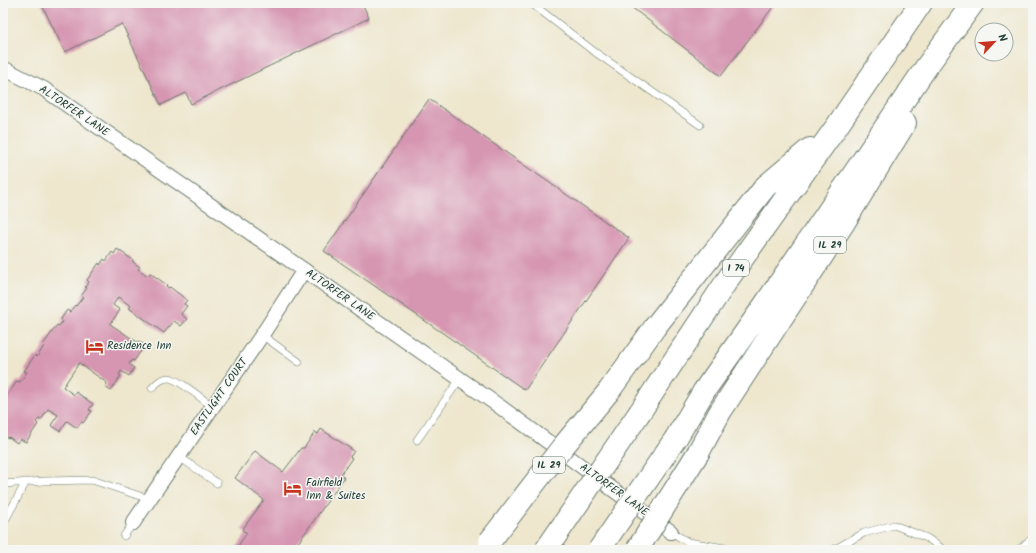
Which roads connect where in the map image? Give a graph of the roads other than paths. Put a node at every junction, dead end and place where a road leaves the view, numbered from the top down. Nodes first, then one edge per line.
1 (531, 3) edge
2 (921, 3) edge
3 (974, 3) edge
4 (952, 32) junction
5 (3, 68) edge
6 (700, 124) dead end
7 (837, 126) junction
8 (304, 270) junction
9 (262, 335) junction
10 (299, 362) dead end
11 (460, 379) junction
12 (152, 388) dead end
13 (213, 407) junction
14 (417, 440) dead end
15 (178, 456) junction
16 (26, 482) junction
17 (216, 483) dead end
18 (3, 484) edge
19 (149, 499) junction
20 (133, 523) joint
21 (3, 524) edge
22 (671, 532) joint
23 (124, 536) dead end
24 (1033, 538) edge
25 (487, 545) edge
26 (699, 547) edge
27 (546, 550) edge
28 (599, 550) edge
29 (637, 550) edge
30 (737, 550) edge
31 (833, 550) edge
32 (944, 550) edge
33 (1018, 550) edge

1 - 6 lane
2 - 7 highway, I 74
3 - 4 highway
4 - 28 highway, bridge
4 - 29 highway, IL 29, bridge
5 - 8 street, ALTORFER LANE
7 - 25 highway, IL 29, bridge
7 - 27 highway, I 74, bridge
8 - 9 street, EASTLIGHT COURT
8 - 11 street, ALTORFER LANE
9 - 10 lane
9 - 13 street, EASTLIGHT COURT
11 - 14 lane
11 - 22 street, ALTORFER LANE
12 - 13 lane
13 - 15 street, EASTLIGHT COURT
15 - 17 lane
15 - 19 street, EASTLIGHT COURT
16 - 18 lane
16 - 19 lane
16 - 21 lane
19 - 20 street, EASTLIGHT COURT
20 - 23 lane
22 - 26 lane
24 - 33 lane
26 - 30 lane
31 - 32 lane

